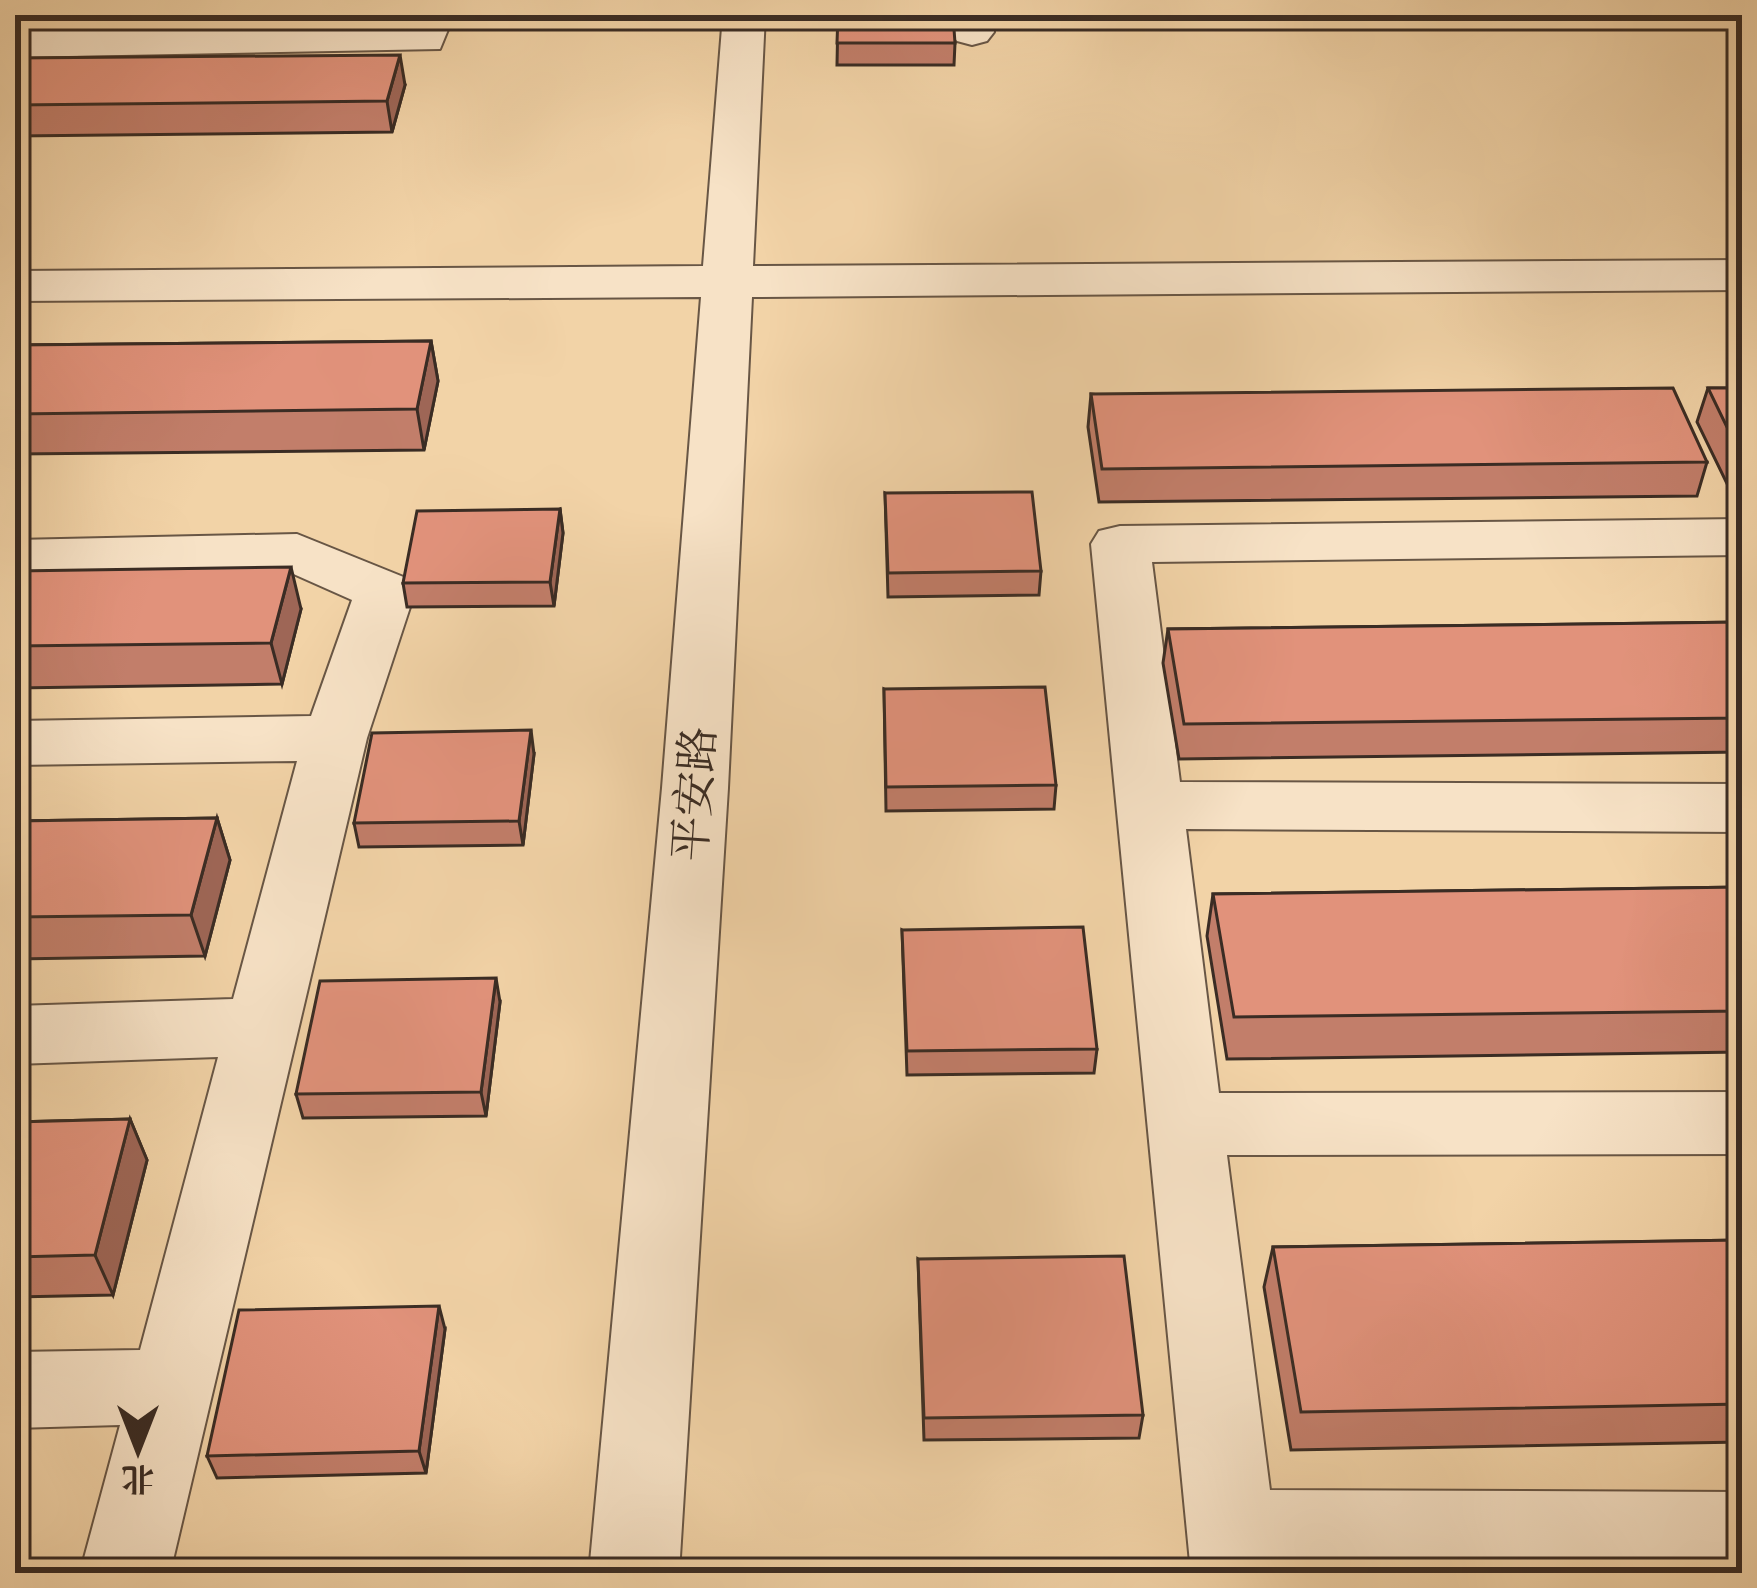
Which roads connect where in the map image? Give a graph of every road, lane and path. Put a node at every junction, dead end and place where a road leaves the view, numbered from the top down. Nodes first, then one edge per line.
1 (28, 15) edge
2 (433, 15) edge
3 (744, 15) edge
4 (15, 41) edge
5 (1742, 275) edge
6 (728, 278) junction
7 (15, 286) edge
8 (1742, 537) edge
9 (15, 559) edge
10 (334, 738) junction
11 (15, 743) edge
12 (1149, 805) junction
13 (1742, 808) edge
14 (262, 1027) junction
15 (15, 1035) edge
16 (1742, 1123) edge
17 (1185, 1124) junction
18 (171, 1388) junction
19 (15, 1390) edge
20 (1742, 1533) edge
21 (1234, 1552) edge
22 (125, 1573) edge
23 (634, 1573) edge

1 - 4 street
2 - 4 street
3 - 6 street, 平安路
5 - 6 street
6 - 7 street
6 - 23 street, 平安路
8 - 12 street
9 - 10 street
10 - 11 street
10 - 14 street
12 - 13 street
12 - 17 street
14 - 15 street
14 - 18 street
16 - 17 street
17 - 21 street
18 - 19 street
18 - 22 street
20 - 21 street

